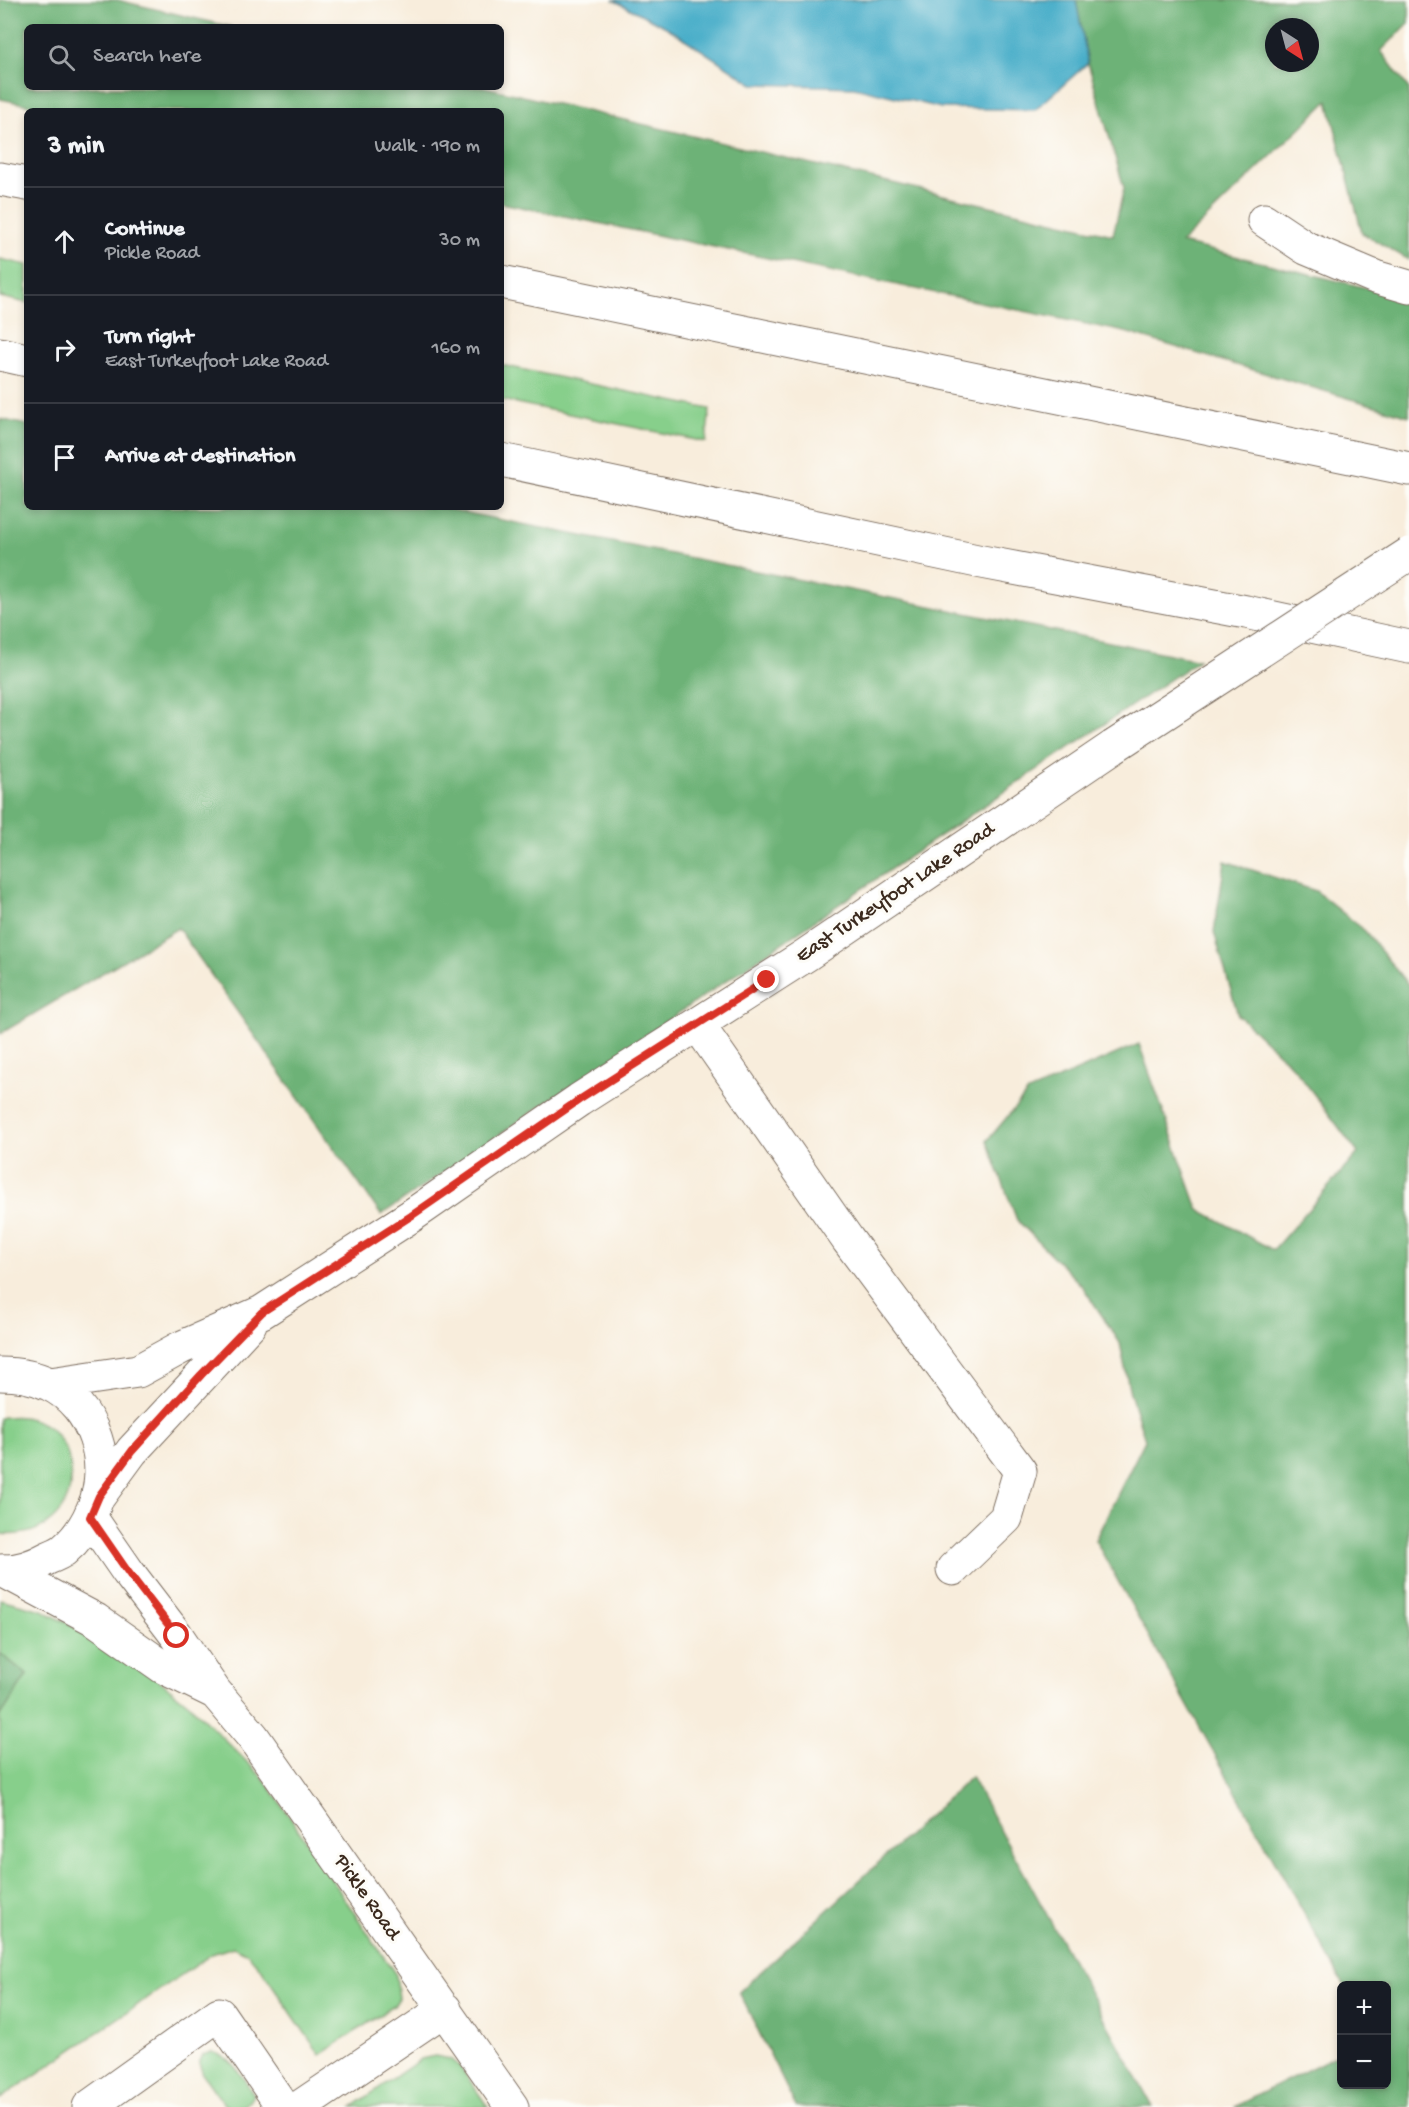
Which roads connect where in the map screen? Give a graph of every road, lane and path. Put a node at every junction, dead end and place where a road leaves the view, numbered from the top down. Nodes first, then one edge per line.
1 (0, 179) edge
2 (24, 183) edge
3 (1264, 220) dead end
4 (504, 283) edge
5 (1409, 287) edge
6 (0, 354) edge
7 (24, 359) edge
8 (504, 461) edge
9 (1409, 469) edge
10 (1409, 554) edge
11 (1409, 647) edge
12 (698, 1025) junction
13 (262, 1312) junction
14 (0, 1374) edge
15 (50, 1384) junction
16 (95, 1506) junction
17 (953, 1569) dead end
18 (2, 1571) edge
19 (215, 1692) junction
20 (445, 2009) junction
21 (89, 2107) edge
22 (283, 2107) edge
23 (300, 2107) edge
24 (512, 2107) edge

1 - 2 main road
3 - 5 main road
4 - 9 main road
6 - 7 main road
8 - 11 main road
10 - 12 main road, East Turkeyfoot Lake Road, bridge
12 - 13 main road, East Turkeyfoot Lake Road
12 - 17 main road
13 - 15 main road, East Turkeyfoot Lake Road
13 - 16 main road, East Turkeyfoot Lake Road
14 - 15 main road
15 - 16 main road
16 - 18 main road, East Turkeyfoot Lake Road
16 - 19 main road, Pickle Road
18 - 19 main road, Pickle Road
19 - 20 main road, Pickle Road
20 - 23 main road
20 - 24 main road, Pickle Road
21 - 22 main road

